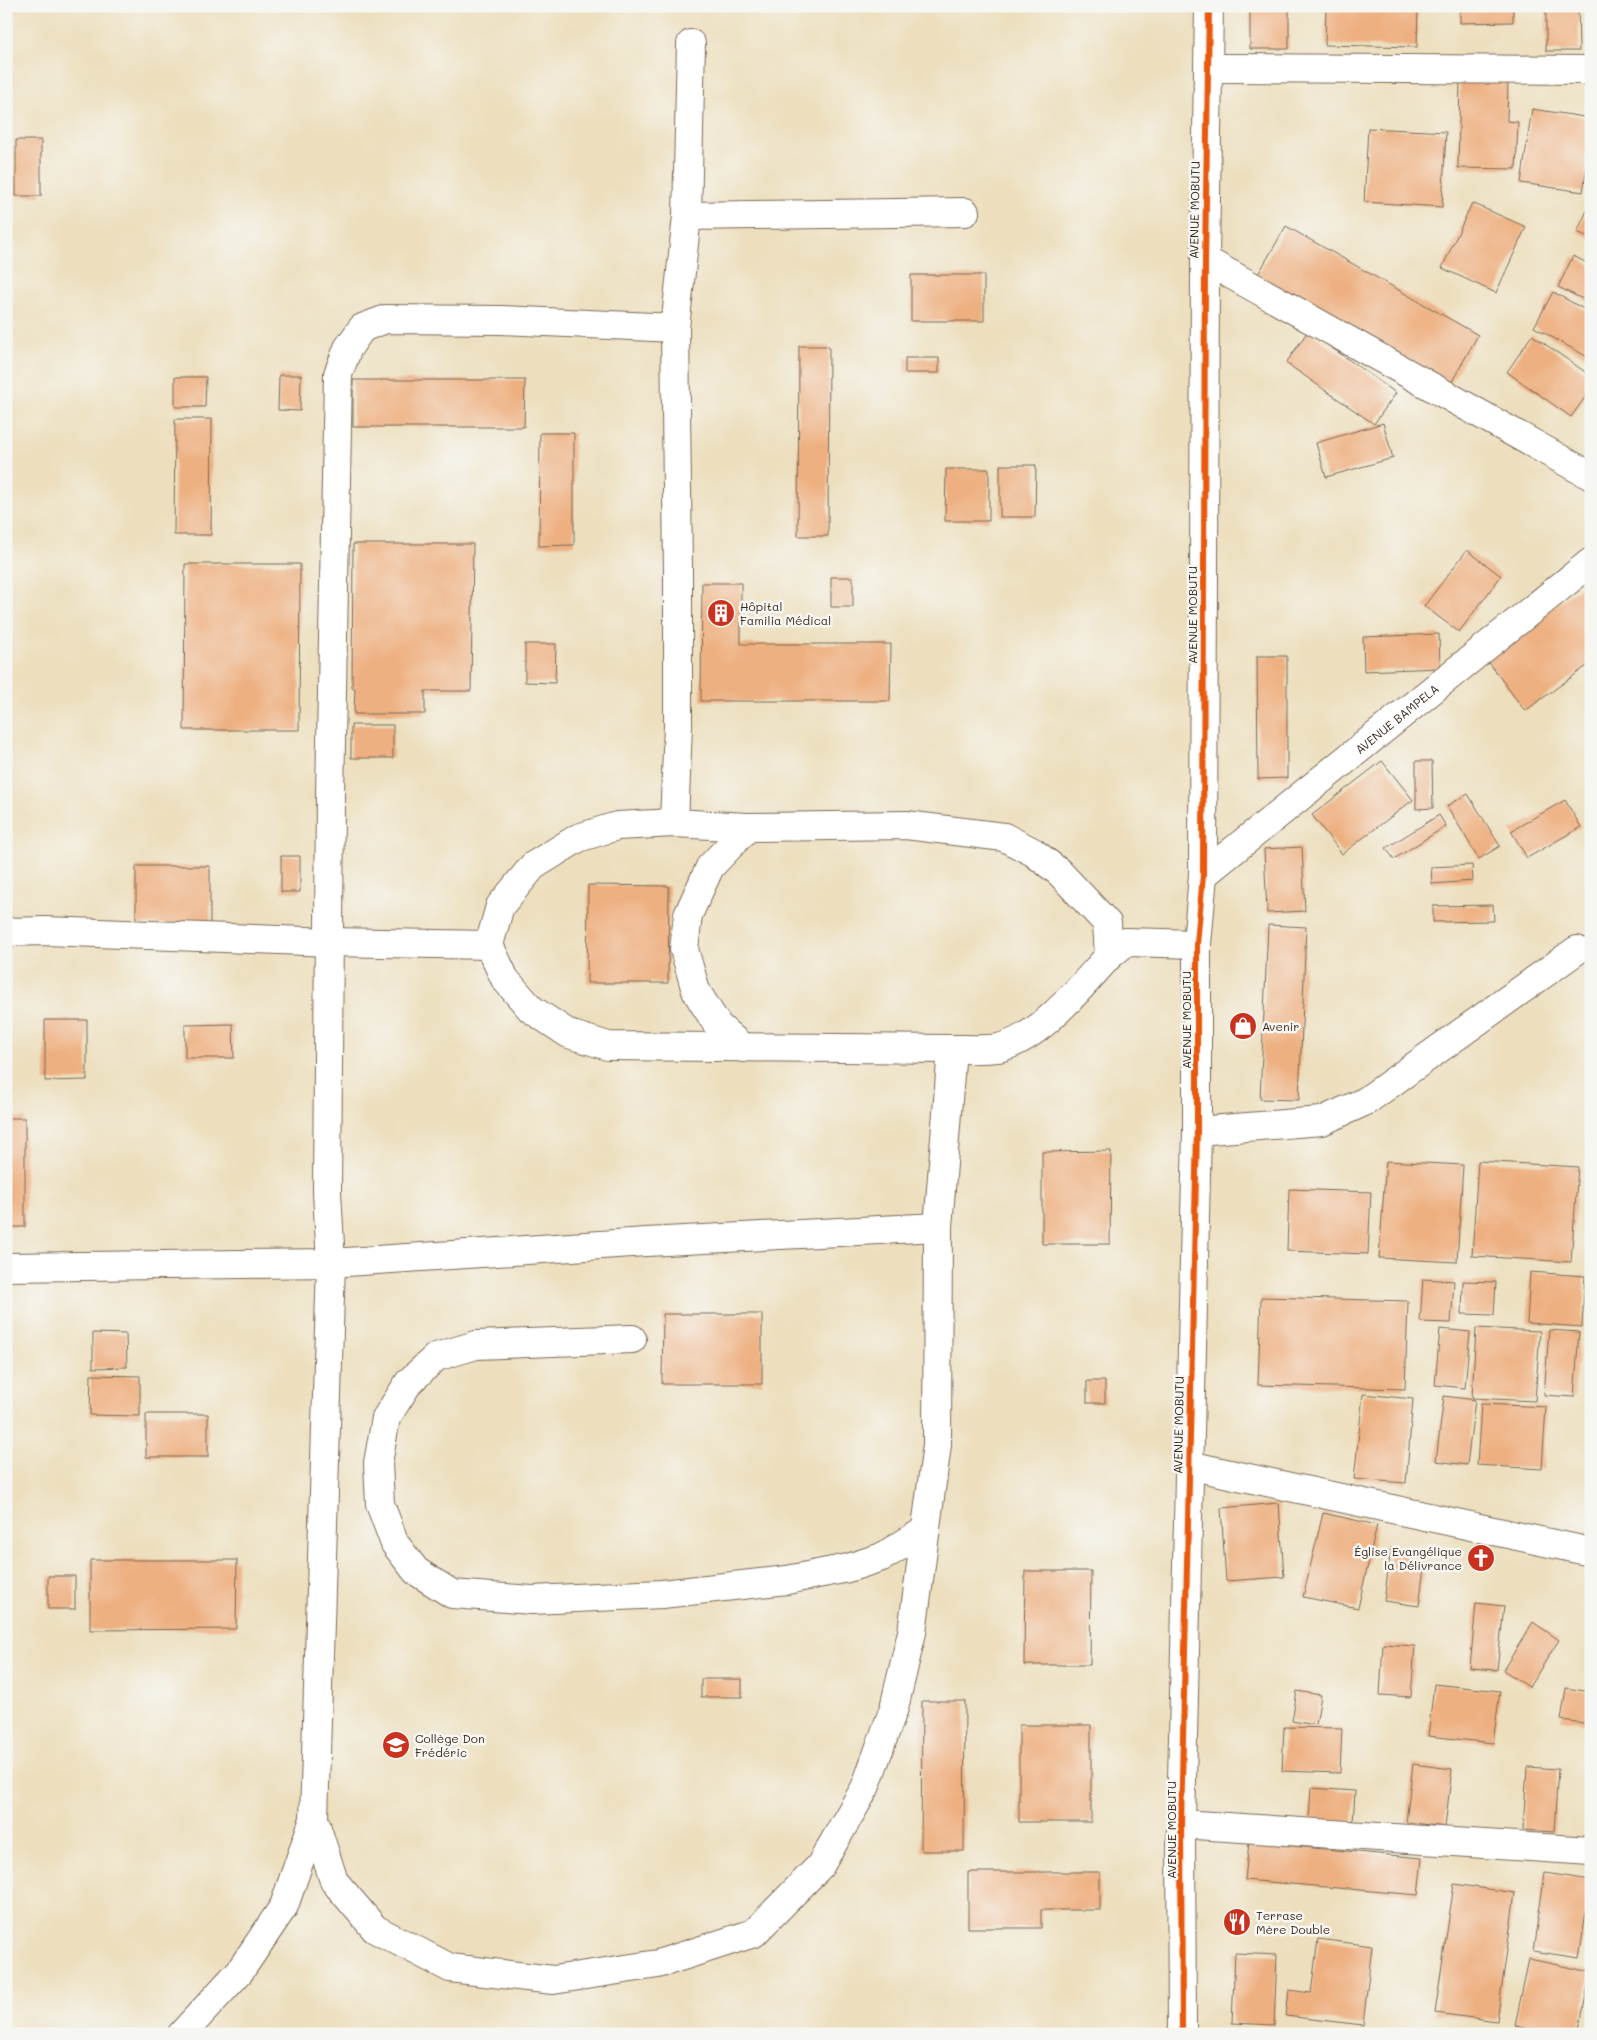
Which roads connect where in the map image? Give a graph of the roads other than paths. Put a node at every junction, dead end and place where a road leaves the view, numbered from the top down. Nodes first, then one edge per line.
1 (1209, 6) edge
2 (692, 44) dead end
3 (1208, 68) junction
4 (1591, 70) edge
5 (965, 212) dead end
6 (687, 216) junction
7 (1205, 260) junction
8 (675, 328) junction
9 (1591, 476) edge
10 (1591, 562) edge
11 (674, 823) junction
12 (748, 827) junction
13 (1203, 875) junction
14 (6, 932) edge
15 (330, 942) junction
16 (1197, 944) junction
17 (488, 945) junction
18 (1118, 949) junction
19 (1577, 950) dead end
20 (743, 1048) junction
21 (952, 1049) junction
22 (1197, 1131) junction
23 (938, 1227) junction
24 (331, 1263) junction
25 (6, 1267) edge
26 (632, 1340) dead end
27 (1188, 1465) junction
28 (926, 1530) junction
29 (1591, 1552) edge
30 (314, 1820) junction
31 (1181, 1824) junction
32 (1591, 1851) edge
33 (182, 2034) edge
34 (1182, 2034) edge

1 - 3 street, AVENUE MOBUTU
2 - 6 street
3 - 4 street
3 - 7 street, AVENUE MOBUTU
5 - 6 street
6 - 8 street
7 - 9 street
7 - 13 street, AVENUE MOBUTU
8 - 11 street
8 - 15 street
10 - 13 street, AVENUE BAMPELA
11 - 12 street
11 - 17 street
12 - 18 street
12 - 20 street
13 - 16 street, AVENUE MOBUTU
14 - 15 street
15 - 17 street
15 - 24 street
16 - 18 street
16 - 22 street, AVENUE MOBUTU
17 - 20 street
18 - 21 street
19 - 22 street
20 - 21 street
21 - 23 street
22 - 27 street, AVENUE MOBUTU
23 - 24 street
23 - 28 street
24 - 25 street
24 - 30 street
26 - 28 street
27 - 29 street
27 - 31 street, AVENUE MOBUTU
28 - 30 street
30 - 33 street
31 - 32 street
31 - 34 street, AVENUE MOBUTU

